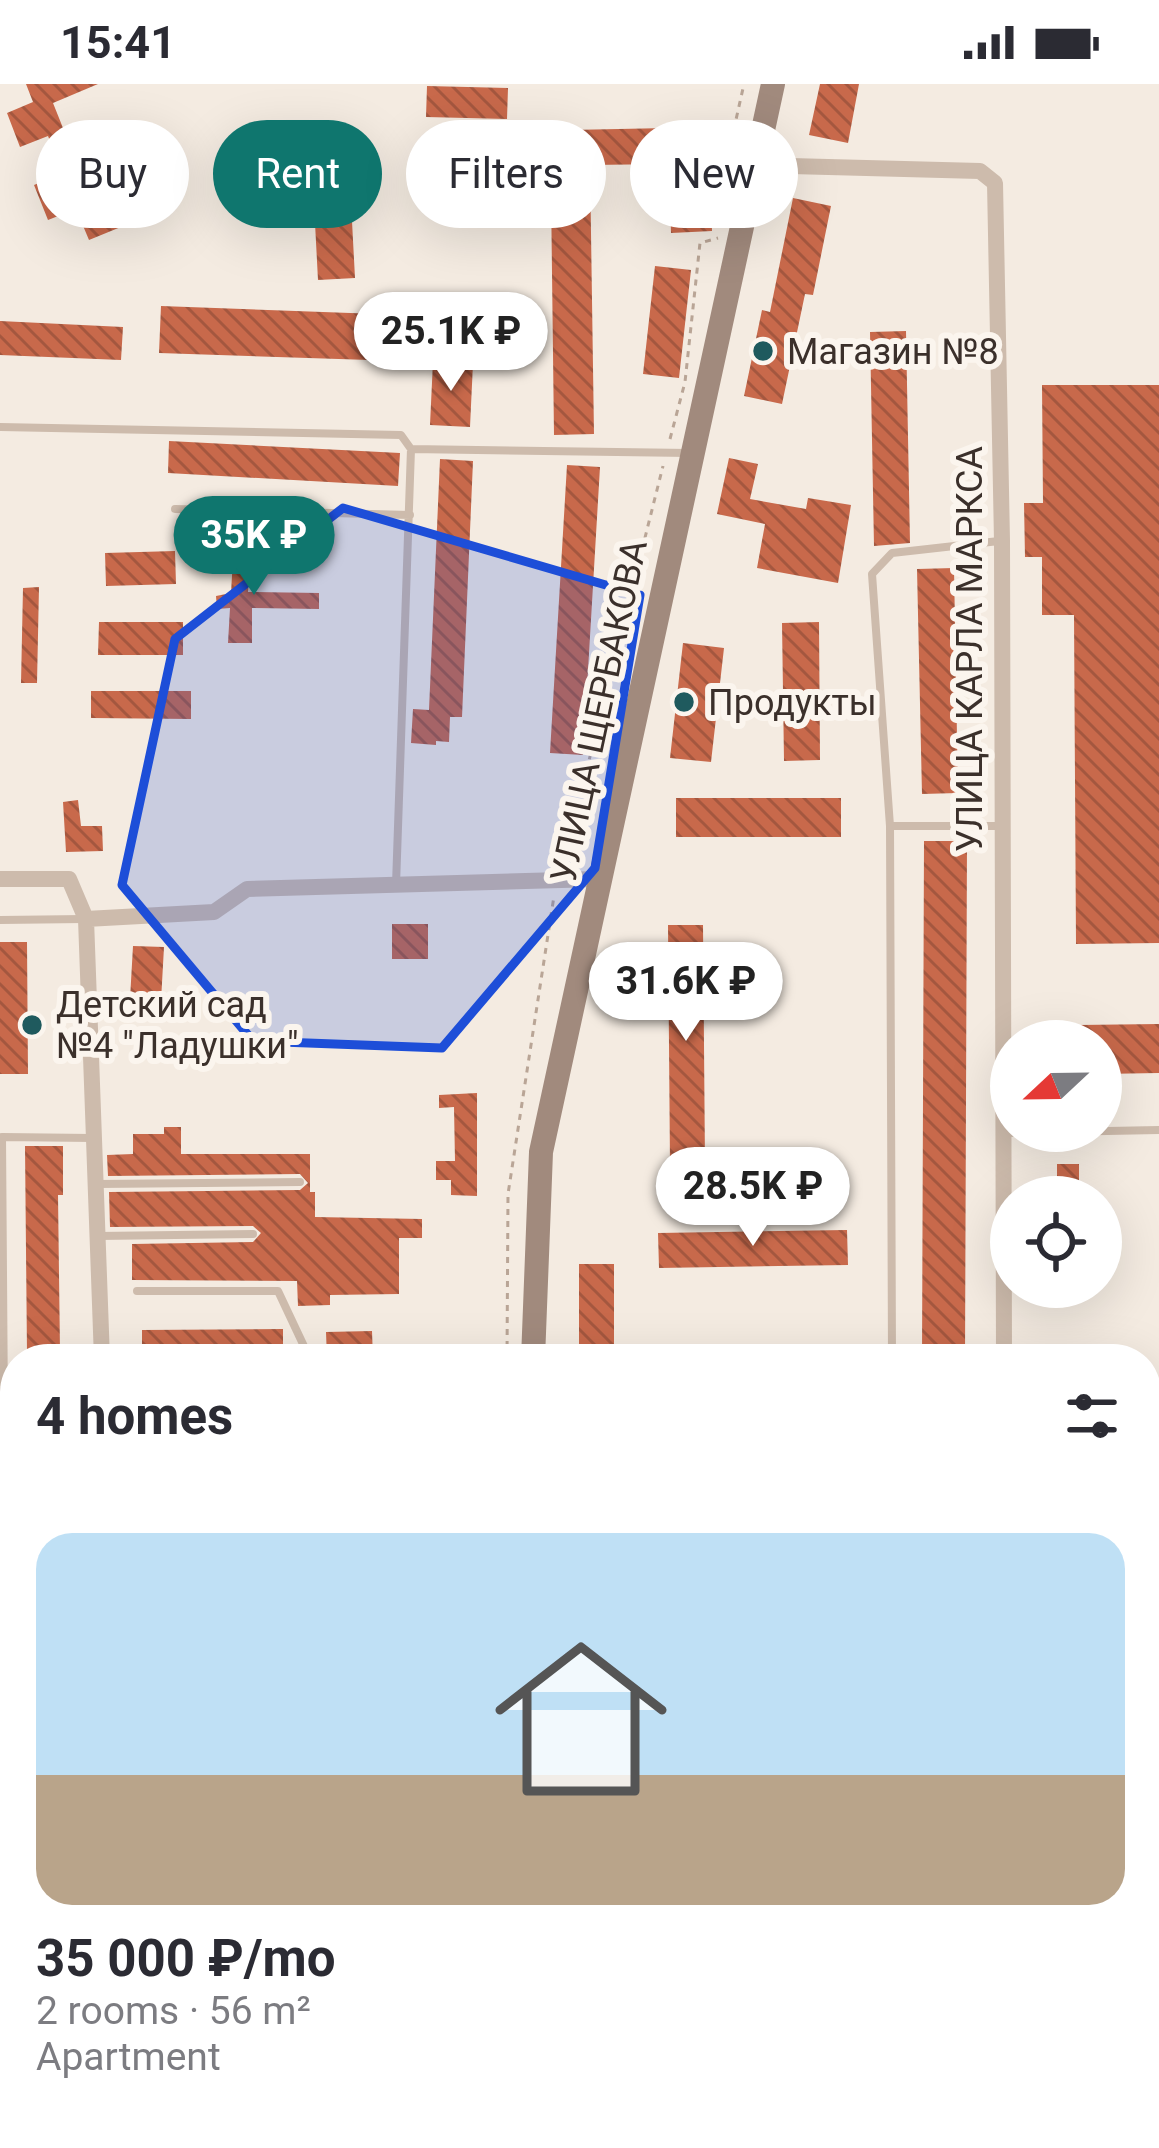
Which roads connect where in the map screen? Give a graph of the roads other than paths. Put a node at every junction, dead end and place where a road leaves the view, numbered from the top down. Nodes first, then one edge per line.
1 (772, 84) edge
2 (760, 120) edge
3 (798, 159) edge
4 (730, 228) edge
5 (0, 427) edge
6 (411, 449) junction
7 (679, 452) junction
8 (175, 509) dead end
9 (410, 515) junction
10 (1002, 541) junction
11 (890, 826) junction
12 (1003, 826) junction
13 (0, 879) edge
14 (597, 879) junction
15 (396, 887) junction
16 (86, 919) junction
17 (0, 920) edge
18 (1004, 1020) edge
19 (1159, 1130) edge
20 (1122, 1131) edge
21 (92, 1138) junction
22 (1004, 1152) edge
23 (300, 1182) dead end
24 (94, 1184) junction
25 (253, 1234) dead end
26 (97, 1237) junction
27 (137, 1291) dead end
28 (4, 1344) edge
29 (101, 1344) edge
30 (303, 1344) edge
31 (534, 1344) edge
32 (892, 1344) edge
33 (1004, 1344) edge

1 - 2 main road, УЛИЦА ЩЕРБАКОВА
3 - 10 street, УЛИЦА КАРЛА МАРКСА
4 - 7 main road, УЛИЦА ЩЕРБАКОВА
5 - 6 lane
6 - 7 lane
6 - 9 lane
7 - 14 main road, УЛИЦА ЩЕРБАКОВА
8 - 9 lane
9 - 15 lane
10 - 11 lane
10 - 12 street, УЛИЦА КАРЛА МАРКСА
11 - 12 lane
11 - 32 lane
12 - 18 street, УЛИЦА КАРЛА МАРКСА
13 - 16 street
14 - 15 street
14 - 31 main road, УЛИЦА ЩЕРБАКОВА
15 - 16 street
16 - 17 lane
16 - 21 street
19 - 20 lane
21 - 24 street
21 - 28 lane
22 - 33 street, УЛИЦА КАРЛА МАРКСА
23 - 24 lane
24 - 26 street
25 - 26 lane
26 - 29 street
27 - 30 lane

